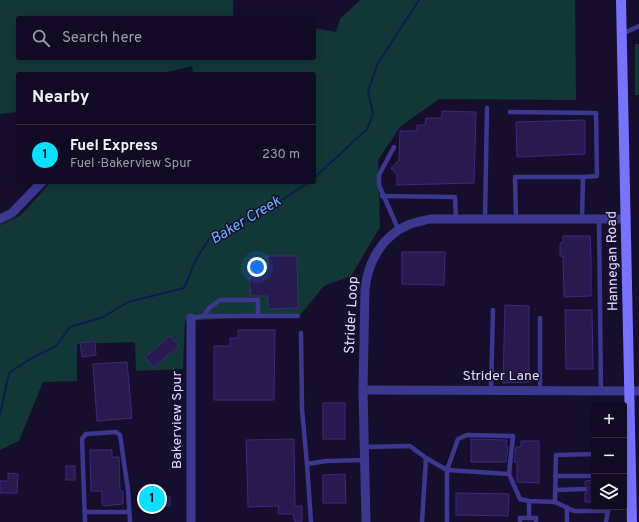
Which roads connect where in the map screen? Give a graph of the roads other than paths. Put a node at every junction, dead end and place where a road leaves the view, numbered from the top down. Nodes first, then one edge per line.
1 (621, 0) edge
2 (639, 26) edge
3 (622, 34) junction
4 (487, 108) dead end
5 (510, 112) dead end
6 (394, 147) dead end
7 (583, 177) junction
8 (40, 184) edge
9 (382, 196) junction
10 (0, 219) edge
11 (456, 219) junction
12 (485, 219) junction
13 (516, 219) junction
14 (582, 219) junction
15 (599, 219) junction
16 (626, 219) junction
17 (399, 231) junction
18 (493, 310) dead end
19 (204, 316) junction
20 (258, 316) junction
21 (298, 316) dead end
22 (191, 318) joint
23 (540, 318) dead end
24 (301, 333) dead end
25 (363, 390) junction
26 (491, 390) junction
27 (540, 391) junction
28 (602, 391) junction
29 (635, 391) edge
30 (627, 441) edge
31 (364, 447) junction
32 (591, 454) edge
33 (426, 458) junction
34 (364, 460) junction
35 (306, 464) junction
36 (448, 470) junction
37 (509, 474) junction
38 (555, 476) junction
39 (591, 476) edge
40 (585, 489) dead end
41 (555, 490) junction
42 (529, 501) junction
43 (556, 502) junction
44 (567, 507) junction
45 (592, 510) edge
46 (609, 510) edge
47 (85, 512) junction
48 (129, 512) junction
49 (529, 518) junction
50 (85, 522) edge
51 (130, 522) edge
52 (191, 522) edge
53 (311, 522) edge
54 (366, 522) edge
55 (422, 522) edge
56 (447, 522) edge
57 (520, 522) edge
58 (536, 522) edge
59 (567, 522) edge
60 (606, 522) edge
61 (632, 522) edge

1 - 3 main road, Hannegan Road
2 - 3 lane
3 - 16 main road, Hannegan Road
4 - 12 lane
5 - 7 lane
6 - 9 lane
7 - 13 lane
7 - 14 lane
8 - 10 street
9 - 11 lane
9 - 17 lane
11 - 12 street, Strider Loop
11 - 17 street, Strider Loop
12 - 13 street, Strider Loop
13 - 14 street, Strider Loop
14 - 15 street, Strider Loop
15 - 16 street, Strider Loop
15 - 28 lane
16 - 29 main road, Hannegan Road
17 - 25 street, Strider Loop
18 - 26 lane
19 - 20 lane
19 - 20 lane
19 - 22 lane
20 - 21 lane
22 - 52 street, Bakerview Spur
23 - 27 lane
24 - 35 lane
25 - 26 street, Strider Lane
25 - 31 street, Strider Loop
26 - 27 street, Strider Lane
27 - 28 street, Strider Lane
28 - 29 street, Strider Lane
29 - 30 main road, Hannegan Road
30 - 61 main road, Hannegan Road
31 - 33 lane
31 - 34 street, Strider Loop
32 - 38 lane
33 - 36 lane
33 - 55 lane
34 - 35 lane
34 - 54 street, Strider Loop
35 - 53 lane
36 - 37 lane
36 - 37 lane
36 - 56 lane
37 - 42 lane
38 - 39 lane
38 - 41 lane
40 - 41 lane
41 - 43 lane
42 - 43 lane
42 - 49 lane
43 - 44 lane
44 - 45 lane
44 - 59 lane
46 - 60 lane
47 - 48 lane
47 - 48 lane
47 - 50 lane
48 - 51 lane
49 - 57 lane
49 - 58 lane

